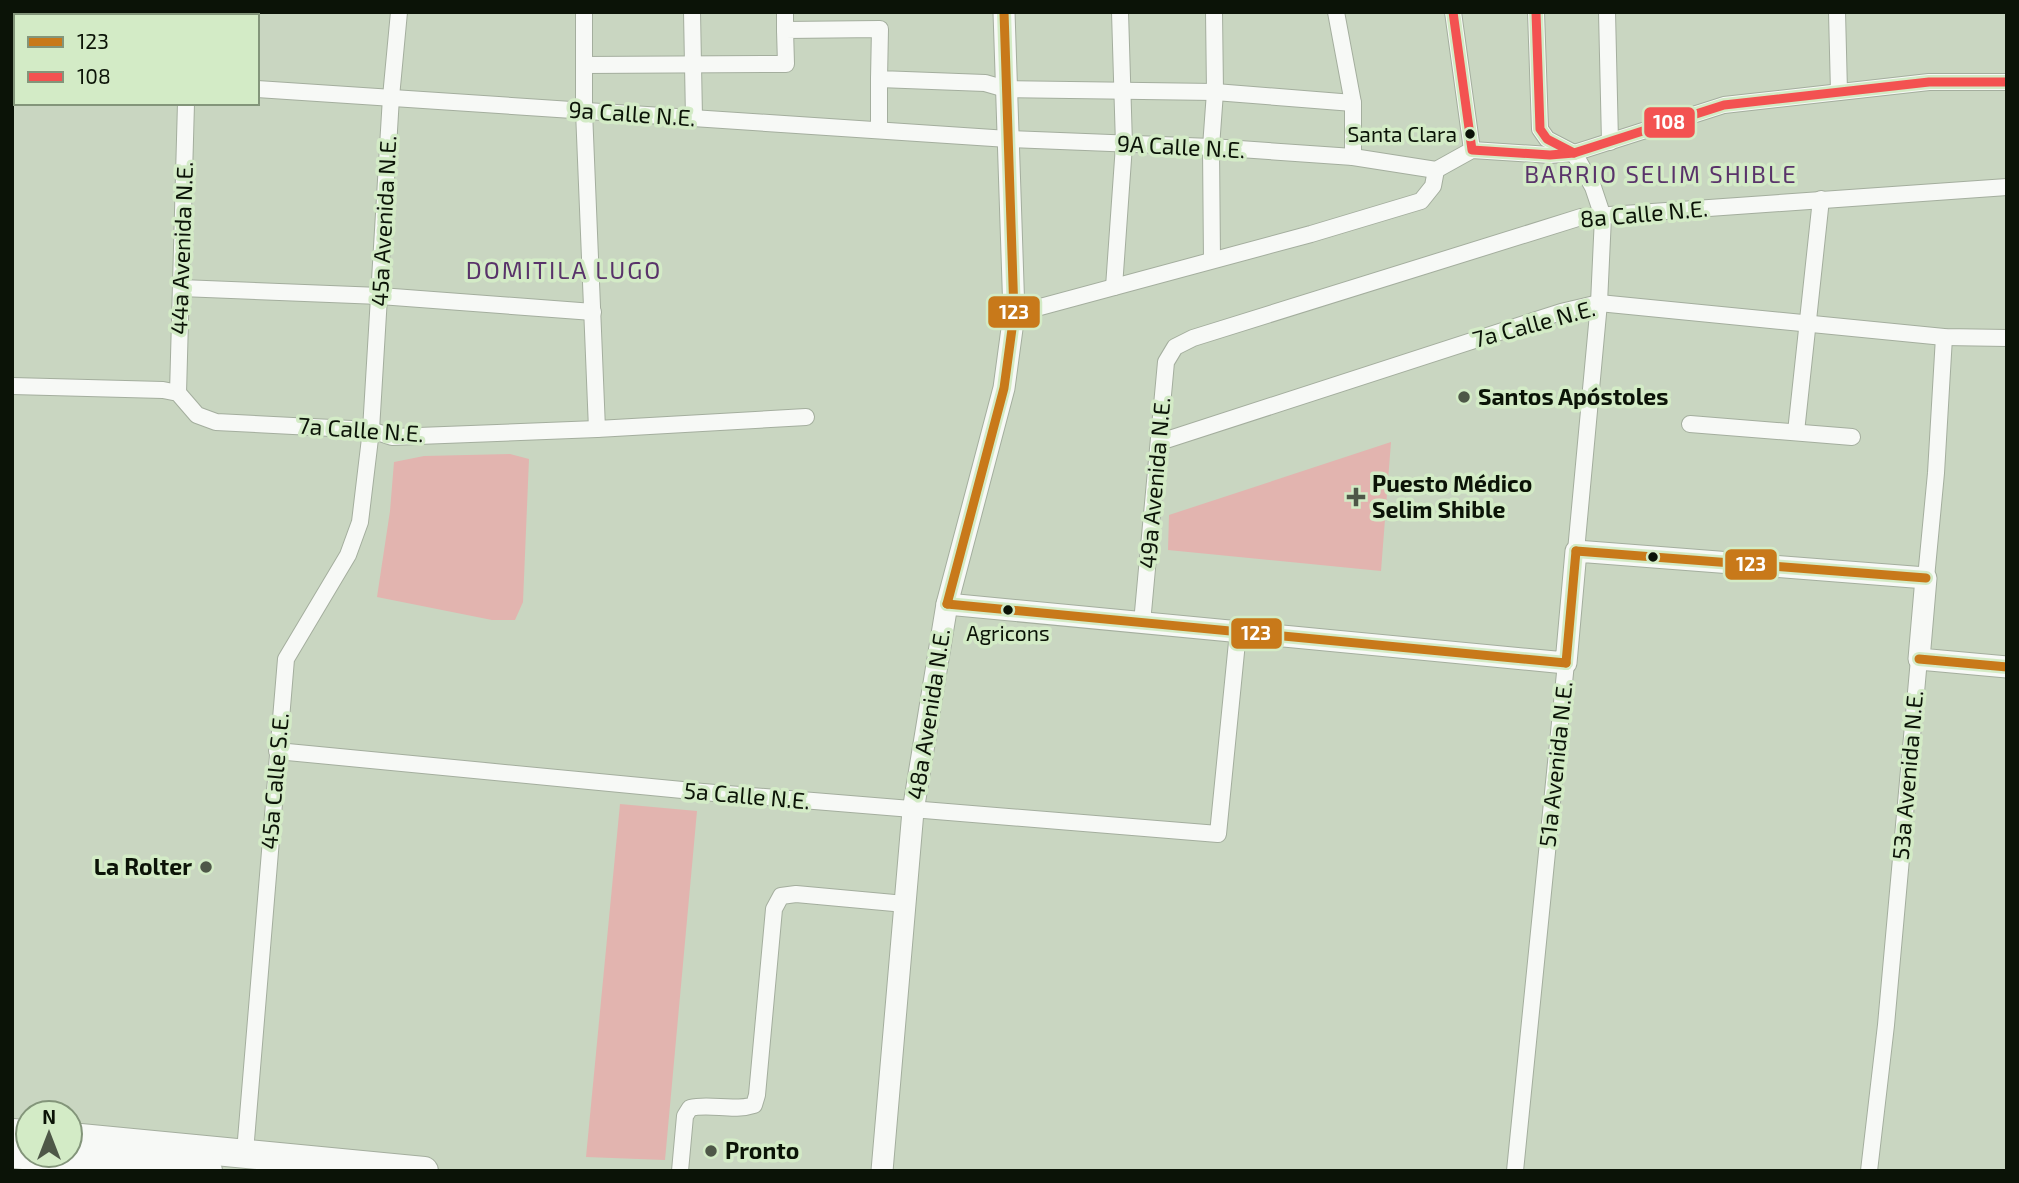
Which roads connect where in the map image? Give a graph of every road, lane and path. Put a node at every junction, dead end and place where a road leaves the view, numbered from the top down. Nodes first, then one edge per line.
1 (399, 12) edge
2 (584, 12) edge
3 (692, 12) edge
4 (785, 12) edge
5 (879, 12) edge
6 (1004, 12) edge
7 (1120, 12) edge
8 (1214, 12) edge
9 (1336, 12) edge
10 (1453, 12) edge
11 (1536, 12) edge
12 (1607, 12) edge
13 (1837, 12) edge
14 (880, 29) junction
15 (785, 30) junction
16 (693, 64) junction
17 (584, 65) junction
18 (879, 79) junction
19 (2007, 82) edge
20 (259, 89) edge
21 (1006, 89) junction
22 (1122, 90) junction
23 (1215, 92) junction
24 (1839, 92) junction
25 (391, 97) junction
26 (1353, 103) junction
27 (186, 105) edge
28 (584, 111) junction
29 (694, 118) junction
30 (879, 130) junction
31 (1008, 139) junction
32 (1610, 142) junction
33 (1124, 145) junction
34 (1212, 147) junction
35 (1472, 150) junction
36 (1574, 153) junction
37 (1353, 157) junction
38 (1436, 170) junction
39 (2007, 187) edge
40 (1821, 199) junction
41 (1603, 217) junction
42 (1212, 260) junction
43 (1114, 287) junction
44 (181, 288) junction
45 (380, 296) junction
46 (1599, 303) junction
47 (593, 312) junction
48 (1014, 314) junction
49 (1807, 323) junction
50 (1944, 337) junction
51 (2007, 338) edge
52 (1175, 347) joint
53 (12, 386) edge
54 (178, 393) junction
55 (806, 417) dead end
56 (1690, 424) dead end
57 (597, 429) junction
58 (371, 430) junction
59 (1796, 432) junction
60 (1852, 437) dead end
61 (1160, 442) junction
62 (1576, 551) junction
63 (1926, 578) junction
64 (947, 604) junction
65 (1142, 623) junction
66 (1238, 632) junction
67 (1919, 659) junction
68 (1566, 663) junction
69 (2007, 667) edge
70 (277, 751) junction
71 (913, 811) junction
72 (905, 904) junction
73 (84, 1138) edge
74 (245, 1152) junction
75 (12, 1154) edge
76 (208, 1171) edge
77 (424, 1171) edge
78 (680, 1171) edge
79 (882, 1171) edge
80 (1515, 1171) edge
81 (1869, 1171) edge

1 - 25 street, 45a Avenida N.E.
2 - 17 street
3 - 16 street
4 - 15 street
5 - 14 street
6 - 21 street, 48a Avenida N.E.
7 - 22 street
8 - 23 street
9 - 26 street
10 - 35 street
11 - 36 street
12 - 32 street
13 - 24 street
14 - 15 street
14 - 18 street
15 - 16 street
16 - 17 street
16 - 29 street
17 - 28 street
18 - 21 street
18 - 30 street
19 - 24 street
20 - 25 street, 9a Calle N.E.
21 - 22 street
21 - 31 street, 48a Avenida N.E.
22 - 23 street
22 - 33 street
23 - 26 street
23 - 34 street
24 - 32 street
25 - 28 street, 9a Calle N.E.
25 - 45 street, 45a Avenida N.E.
26 - 37 street
27 - 44 street, 44a Avenida N.E.
28 - 29 street, 9a Calle N.E.
28 - 47 street
29 - 30 street, 9a Calle N.E.
30 - 31 street, 9a Calle N.E.
31 - 33 street, 9A Calle N.E.
31 - 48 street, 48a Avenida N.E.
32 - 36 street
33 - 34 street, 9A Calle N.E.
33 - 43 street
34 - 37 street, 9A Calle N.E.
34 - 42 street
35 - 36 street
35 - 38 street
36 - 41 street, 51a Avenida N.E.
37 - 38 street
38 - 42 street
39 - 40 street, 8a Calle N.E.
40 - 41 street, 8a Calle N.E.
40 - 49 street
41 - 46 street, 51a Avenida N.E.
41 - 52 street, 8a Calle N.E.
42 - 43 street
43 - 48 street
44 - 45 street
44 - 54 street, 44a Avenida N.E.
45 - 47 street
45 - 58 street, 45a Avenida N.E.
46 - 49 street, 7a Calle N.E.
46 - 61 street, 7a Calle N.E.
46 - 62 street, 51a Avenida N.E.
47 - 57 street
48 - 64 street, 48a Avenida N.E.
49 - 50 street, 7a Calle N.E.
49 - 59 street
50 - 51 street, 7a Calle N.E.
50 - 63 street, 53a Avenida N.E.
52 - 61 street, 49a Avenida N.E.
53 - 54 street
54 - 58 street, 7a Calle N.E.
55 - 57 street, 7a Calle N.E.
56 - 59 street
57 - 58 street, 7a Calle N.E.
58 - 70 street, 45a Calle S.E.
59 - 60 street
61 - 65 street, 49a Avenida N.E.
62 - 63 street
62 - 68 street, 51a Avenida N.E.
63 - 67 street, 53a Avenida N.E.
64 - 65 street
64 - 71 street, 48a Avenida N.E.
65 - 66 street
66 - 68 street
66 - 71 street, 5a Calle N.E.
67 - 69 street
67 - 81 street, 53a Avenida N.E.
68 - 80 street, 51a Avenida N.E.
70 - 71 street, 5a Calle N.E.
70 - 74 street, 45a Calle S.E.
71 - 72 street, 48a Avenida N.E.
72 - 78 street
72 - 79 street, 48a Avenida N.E.
73 - 74 highway
74 - 77 highway
75 - 76 highway

